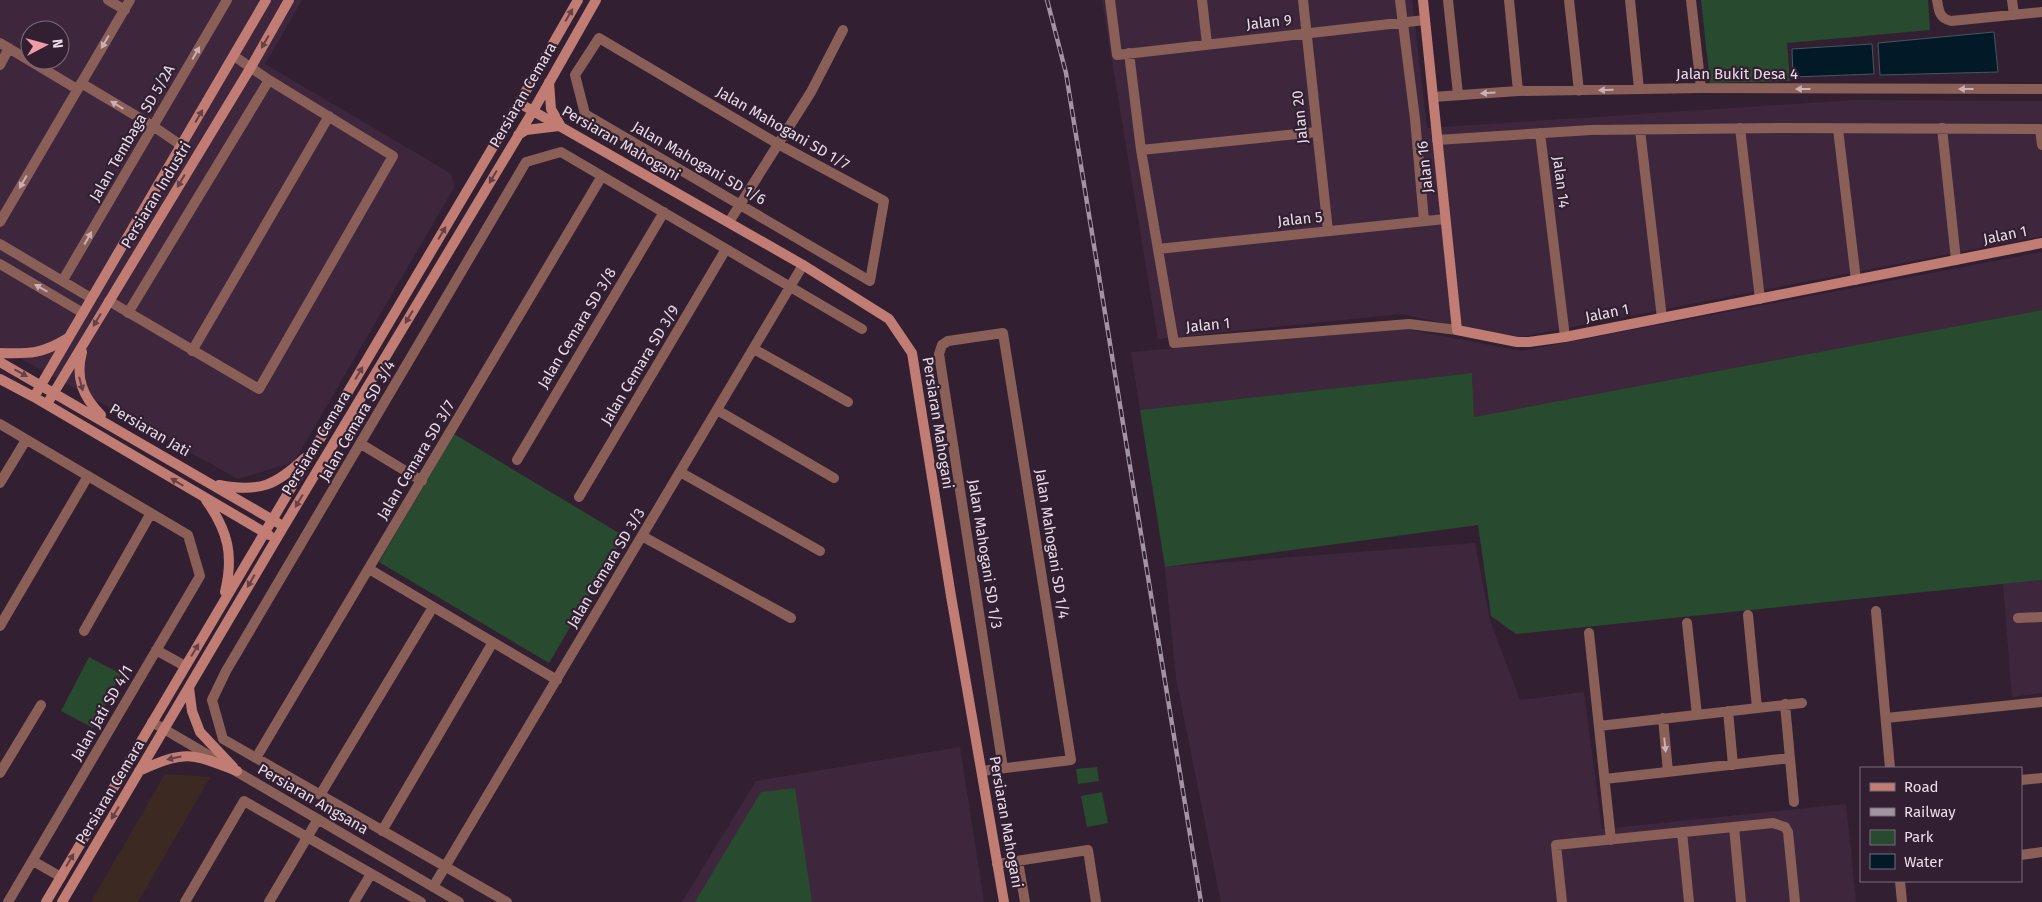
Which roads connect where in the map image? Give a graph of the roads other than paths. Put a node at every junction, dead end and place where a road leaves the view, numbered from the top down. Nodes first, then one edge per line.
1 (108, 0) edge
2 (130, 0) edge
3 (227, 0) edge
4 (266, 0) edge
5 (289, 0) edge
6 (578, 0) edge
7 (596, 0) edge
8 (1110, 0) edge
9 (1202, 0) edge
10 (1303, 0) edge
11 (1400, 0) edge
12 (1423, 0) edge
13 (1448, 0) edge
14 (1509, 0) edge
15 (1570, 0) edge
16 (1630, 0) edge
17 (1691, 0) edge
18 (1938, 0) edge
19 (2012, 0) edge
20 (125, 10) junction
21 (2042, 12) edge
22 (2014, 15) junction
23 (1425, 20) junction
24 (1403, 23) junction
25 (843, 30) dead end
26 (1306, 33) junction
27 (599, 38) joint
28 (0, 43) edge
29 (1206, 44) junction
30 (9, 48) junction
31 (1129, 53) junction
32 (234, 56) junction
33 (0, 65) edge
34 (251, 67) junction
35 (269, 80) junction
36 (549, 81) junction
37 (79, 86) junction
38 (1701, 88) junction
39 (1639, 89) junction
40 (2042, 89) edge
41 (1518, 91) junction
42 (1579, 91) junction
43 (1458, 94) junction
44 (1433, 97) junction
45 (519, 103) junction
46 (533, 111) junction
47 (329, 116) junction
48 (154, 126) junction
49 (560, 126) junction
50 (1740, 128) junction
51 (1838, 128) junction
52 (1942, 128) junction
53 (1640, 130) junction
54 (1317, 132) junction
55 (1540, 133) junction
56 (518, 136) junction
57 (1437, 140) junction
58 (778, 144) junction
59 (2042, 145) edge
60 (182, 146) junction
61 (1141, 150) junction
62 (602, 176) junction
63 (740, 205) junction
64 (664, 212) junction
65 (1445, 219) junction
66 (1424, 221) junction
67 (0, 222) edge
68 (729, 222) junction
69 (1328, 231) junction
70 (2042, 243) edge
71 (0, 244) edge
72 (726, 249) junction
73 (1158, 249) junction
74 (1956, 260) junction
75 (0, 264) edge
76 (803, 265) junction
77 (63, 280) junction
78 (1856, 280) junction
79 (870, 281) joint
80 (790, 287) junction
81 (91, 298) junction
82 (1760, 299) junction
83 (109, 301) junction
84 (83, 313) junction
85 (128, 313) junction
86 (1662, 318) junction
87 (862, 329) dead end
88 (1457, 330) junction
89 (87, 337) junction
90 (1565, 337) junction
91 (68, 338) junction
92 (942, 345) joint
93 (754, 349) junction
94 (192, 351) junction
95 (0, 353) edge
96 (0, 362) edge
97 (0, 379) edge
98 (41, 385) junction
99 (54, 392) junction
100 (34, 397) junction
101 (848, 402) dead end
102 (47, 404) junction
103 (717, 410) junction
104 (0, 424) edge
105 (112, 426) junction
106 (26, 440) junction
107 (360, 444) junction
108 (314, 449) junction
109 (517, 460) dead end
110 (680, 472) junction
111 (88, 476) junction
112 (834, 478) dead end
113 (422, 481) junction
114 (0, 483) edge
115 (211, 484) junction
116 (204, 497) junction
117 (578, 497) dead end
118 (151, 513) junction
119 (272, 520) junction
120 (284, 526) junction
121 (265, 532) junction
122 (642, 536) junction
123 (276, 539) junction
124 (820, 551) dead end
125 (369, 569) junction
126 (223, 603) junction
127 (433, 607) junction
128 (1876, 611) dead end
129 (1748, 615) dead end
130 (2042, 617) edge
131 (791, 618) dead end
132 (2018, 618) dead end
133 (1687, 623) dead end
134 (0, 626) edge
135 (84, 631) dead end
136 (1589, 633) dead end
137 (493, 642) junction
138 (156, 650) junction
139 (185, 666) junction
140 (557, 680) junction
141 (188, 688) junction
142 (2042, 702) edge
143 (1802, 703) dead end
144 (1785, 704) junction
145 (41, 705) dead end
146 (1757, 708) junction
147 (1728, 711) junction
148 (1697, 715) junction
149 (1663, 718) junction
150 (1886, 718) junction
151 (152, 722) junction
152 (1599, 726) junction
153 (165, 729) junction
154 (256, 758) junction
155 (1790, 758) junction
156 (1733, 765) junction
157 (1890, 767) edge
158 (1003, 768) junction
159 (139, 771) junction
160 (237, 771) junction
161 (982, 771) junction
162 (0, 772) edge
163 (1668, 772) junction
164 (2042, 778) edge
165 (1605, 779) junction
166 (2022, 780) edge
167 (320, 795) junction
168 (1794, 802) dead end
169 (318, 819) junction
170 (1734, 827) junction
171 (382, 831) junction
172 (1682, 832) junction
173 (307, 837) junction
174 (1613, 839) junction
175 (2042, 852) edge
176 (2022, 855) edge
177 (33, 861) junction
178 (1018, 861) junction
179 (998, 864) junction
180 (442, 872) junction
181 (371, 874) junction
182 (60, 877) junction
183 (1900, 882) edge
184 (434, 887) junction
185 (8, 902) edge
186 (46, 902) edge
187 (62, 902) edge
188 (185, 902) edge
189 (269, 902) edge
190 (354, 902) edge
191 (420, 902) edge
192 (459, 902) edge
193 (506, 902) edge
194 (1004, 902) edge
195 (1025, 902) edge
196 (1096, 902) edge
197 (1562, 902) edge
198 (1688, 902) edge
199 (1741, 902) edge
200 (1795, 902) edge
201 (1902, 902) edge

1 - 20 street
2 - 20 street
48 -> 3 street, Jalan Tembaga SD 5/2A
4 - 32 main road, Persiaran Industri
5 -> 34 main road, Persiaran Industri
45 -> 6 main road, Persiaran Cemara
7 - 36 main road, Persiaran Cemara
8 - 31 street, Jalan 9
9 - 29 street
10 - 26 street, Jalan 20
11 - 24 street
12 - 23 main road, Jalan 16
13 - 43 street
14 - 41 street
15 - 42 street
16 - 39 street
17 - 38 street
18 - 22 street
19 - 22 street
20 -> 37 street
21 - 22 street
23 - 24 street, Jalan 9
23 - 44 main road, Jalan 16
24 - 26 street, Jalan 9
24 - 66 street
25 - 58 street
26 - 29 street, Jalan 9
26 - 54 street, Jalan 20
27 - 58 street, Jalan Mahogani SD 1/7
27 - 63 street, Jalan Mahogani SD 1/6
28 - 30 street
29 - 31 street, Jalan 9
30 - 33 street
30 - 37 street
31 - 61 street
32 - 34 street
60 -> 32 main road, Persiaran Industri
34 - 35 street
34 -> 83 main road, Persiaran Industri
35 - 47 street
35 - 85 street
36 - 46 main road, Persiaran Cemara
36 - 49 main road
48 -> 37 street
37 -> 67 street
38 - 39 street, Jalan Bukit Desa 4
40 -> 38 street, Jalan Bukit Desa 4
39 -> 42 street, Jalan Bukit Desa 4
41 - 42 street, Jalan Bukit Desa 4
41 -> 43 street, Jalan Bukit Desa 4
43 - 44 street, Jalan Bukit Desa 4
44 - 57 main road, Jalan 16
45 - 46 main road, Persiaran Mahogani
108 -> 45 main road, Persiaran Cemara
46 - 49 main road, Persiaran Mahogani
46 - 56 main road, Persiaran Cemara
47 - 94 street
47 - 94 street
48 - 60 street
77 -> 48 street, Jalan Tembaga SD 5/2A
49 - 56 main road
49 - 68 main road, Persiaran Mahogani
50 - 51 street
50 - 53 street
50 - 82 street
51 - 52 street
51 - 78 street
52 - 59 street
52 - 74 street
53 - 55 street
53 - 86 street
54 - 61 street
54 - 69 street, Jalan 20
55 - 57 street
55 - 90 street, Jalan 14
56 -> 120 main road, Persiaran Cemara
57 - 65 main road, Jalan 16
58 - 63 street
58 - 79 street, Jalan Mahogani SD 1/7
60 - 81 main road, Persiaran Industri
61 - 73 street
62 - 64 street, Jalan Cemara SD 3/4
62 - 107 street, Jalan Cemara SD 3/4
62 - 113 street, Jalan Cemara SD 3/7
63 - 68 street
63 - 79 street, Jalan Mahogani SD 1/6
64 - 72 street, Jalan Cemara SD 3/4
64 - 109 street, Jalan Cemara SD 3/8
65 - 66 street, Jalan 5
65 - 88 main road, Jalan 16
66 - 69 street, Jalan 5
68 - 76 main road, Persiaran Mahogani
69 - 73 street, Jalan 5
70 - 74 main road, Jalan 1
71 - 77 street
72 - 80 street, Jalan Cemara SD 3/4
72 - 117 street, Jalan Cemara SD 3/9
73 - 88 street, Jalan 1
74 - 78 main road, Jalan 1
84 -> 75 street
76 - 80 street, Jalan Cemara SD 3/3
76 - 161 main road, Persiaran Mahogani
77 - 81 street
78 - 82 main road, Jalan 1
80 - 87 street, Jalan Cemara SD 3/4
80 - 93 street, Jalan Cemara SD 3/3
81 - 84 main road, Persiaran Industri
82 - 86 main road, Jalan 1
83 - 85 street
83 -> 89 main road, Persiaran Industri
84 - 91 main road, Persiaran Industri
85 - 94 street
86 - 90 main road, Jalan 1
88 - 90 main road, Jalan 1
89 - 99 main road, Persiaran Industri
89 -> 105 main road
91 - 95 main road
91 - 98 main road, Persiaran Industri
92 - 158 street, Jalan Mahogani SD 1/3
92 - 158 street, Jalan Mahogani SD 1/4
93 - 101 street
93 - 103 street, Jalan Cemara SD 3/3
96 -> 98 main road, Persiaran Jati
97 - 100 main road, Persiaran Jati
98 - 99 main road, Persiaran Jati
98 - 100 main road, Persiaran Industri
99 - 102 main road, Persiaran Industri
99 - 105 main road, Persiaran Jati
100 - 102 main road, Persiaran Jati
116 -> 102 main road, Persiaran Jati
103 - 110 street, Jalan Cemara SD 3/3
103 - 112 street
104 - 106 street
105 - 115 main road, Persiaran Jati
106 - 111 street
106 - 114 street
107 - 113 street
107 - 154 street, Jalan Cemara SD 3/4
108 - 115 main road
108 - 119 main road, Persiaran Cemara
110 - 122 street, Jalan Cemara SD 3/3
110 - 124 street
111 - 118 street
111 - 134 street
113 - 125 street, Jalan Cemara SD 3/7
115 - 119 main road, Persiaran Jati
116 - 121 main road, Persiaran Jati
116 - 126 main road
118 - 135 street
118 - 138 street, Jalan Jati SD 4/1
119 - 120 main road, Persiaran Jati
119 - 121 main road, Persiaran Cemara
120 - 123 main road, Persiaran Cemara
121 - 123 main road, Persiaran Jati
121 - 126 main road, Persiaran Cemara
122 - 131 street
122 - 140 street, Jalan Cemara SD 3/3
123 -> 141 main road, Persiaran Cemara
125 - 127 street
125 - 154 street, Jalan Cemara SD 3/7
139 -> 126 main road, Persiaran Cemara
127 - 137 street
127 - 167 street
128 - 150 street
129 - 146 street
130 - 132 street
133 - 148 street
136 - 152 street
137 - 140 street
137 - 171 street
138 - 139 street
138 - 177 street, Jalan Jati SD 4/1
139 - 151 main road, Persiaran Cemara
140 - 180 street, Jalan Cemara SD 3/3
141 - 153 main road, Persiaran Cemara
141 - 160 main road
142 - 150 street
143 - 144 street
144 - 146 street
144 - 155 street
145 - 162 street
146 - 147 street
147 - 148 street
147 - 156 street
148 - 149 street
149 - 152 street
149 -> 163 street
150 - 157 street
151 - 153 street, Persiaran Angsana
182 -> 151 main road, Persiaran Cemara
152 - 165 street
153 - 159 main road, Persiaran Cemara
153 - 160 street, Persiaran Angsana
154 - 167 street, Jalan Cemara SD 3/4
155 - 156 street
155 - 168 street
156 - 163 street
158 - 161 street
160 -> 159 main road
159 -> 187 main road, Persiaran Cemara
160 - 169 street, Persiaran Angsana
161 - 179 main road, Persiaran Mahogani
163 - 165 street
164 - 166 street
165 - 174 street
167 - 171 street, Jalan Cemara SD 3/4
169 - 173 street
169 - 184 street, Persiaran Angsana
170 - 172 street
170 - 199 street
170 - 200 street
171 - 180 street, Jalan Cemara SD 3/4
172 - 174 street
172 - 198 street
173 - 181 street
173 - 188 street
173 - 189 street
174 - 197 street
175 - 176 street
177 - 182 street
177 - 185 street, Jalan Jati SD 4/1
178 - 179 street
178 - 195 street
178 - 196 street
179 - 194 main road, Persiaran Mahogani
180 - 184 street, Jalan Cemara SD 3/3
180 - 193 street, Jalan Cemara SD 3/4
181 - 190 street
181 - 191 street
182 - 186 main road, Persiaran Cemara
183 - 201 street
184 - 192 street, Persiaran Angsana

